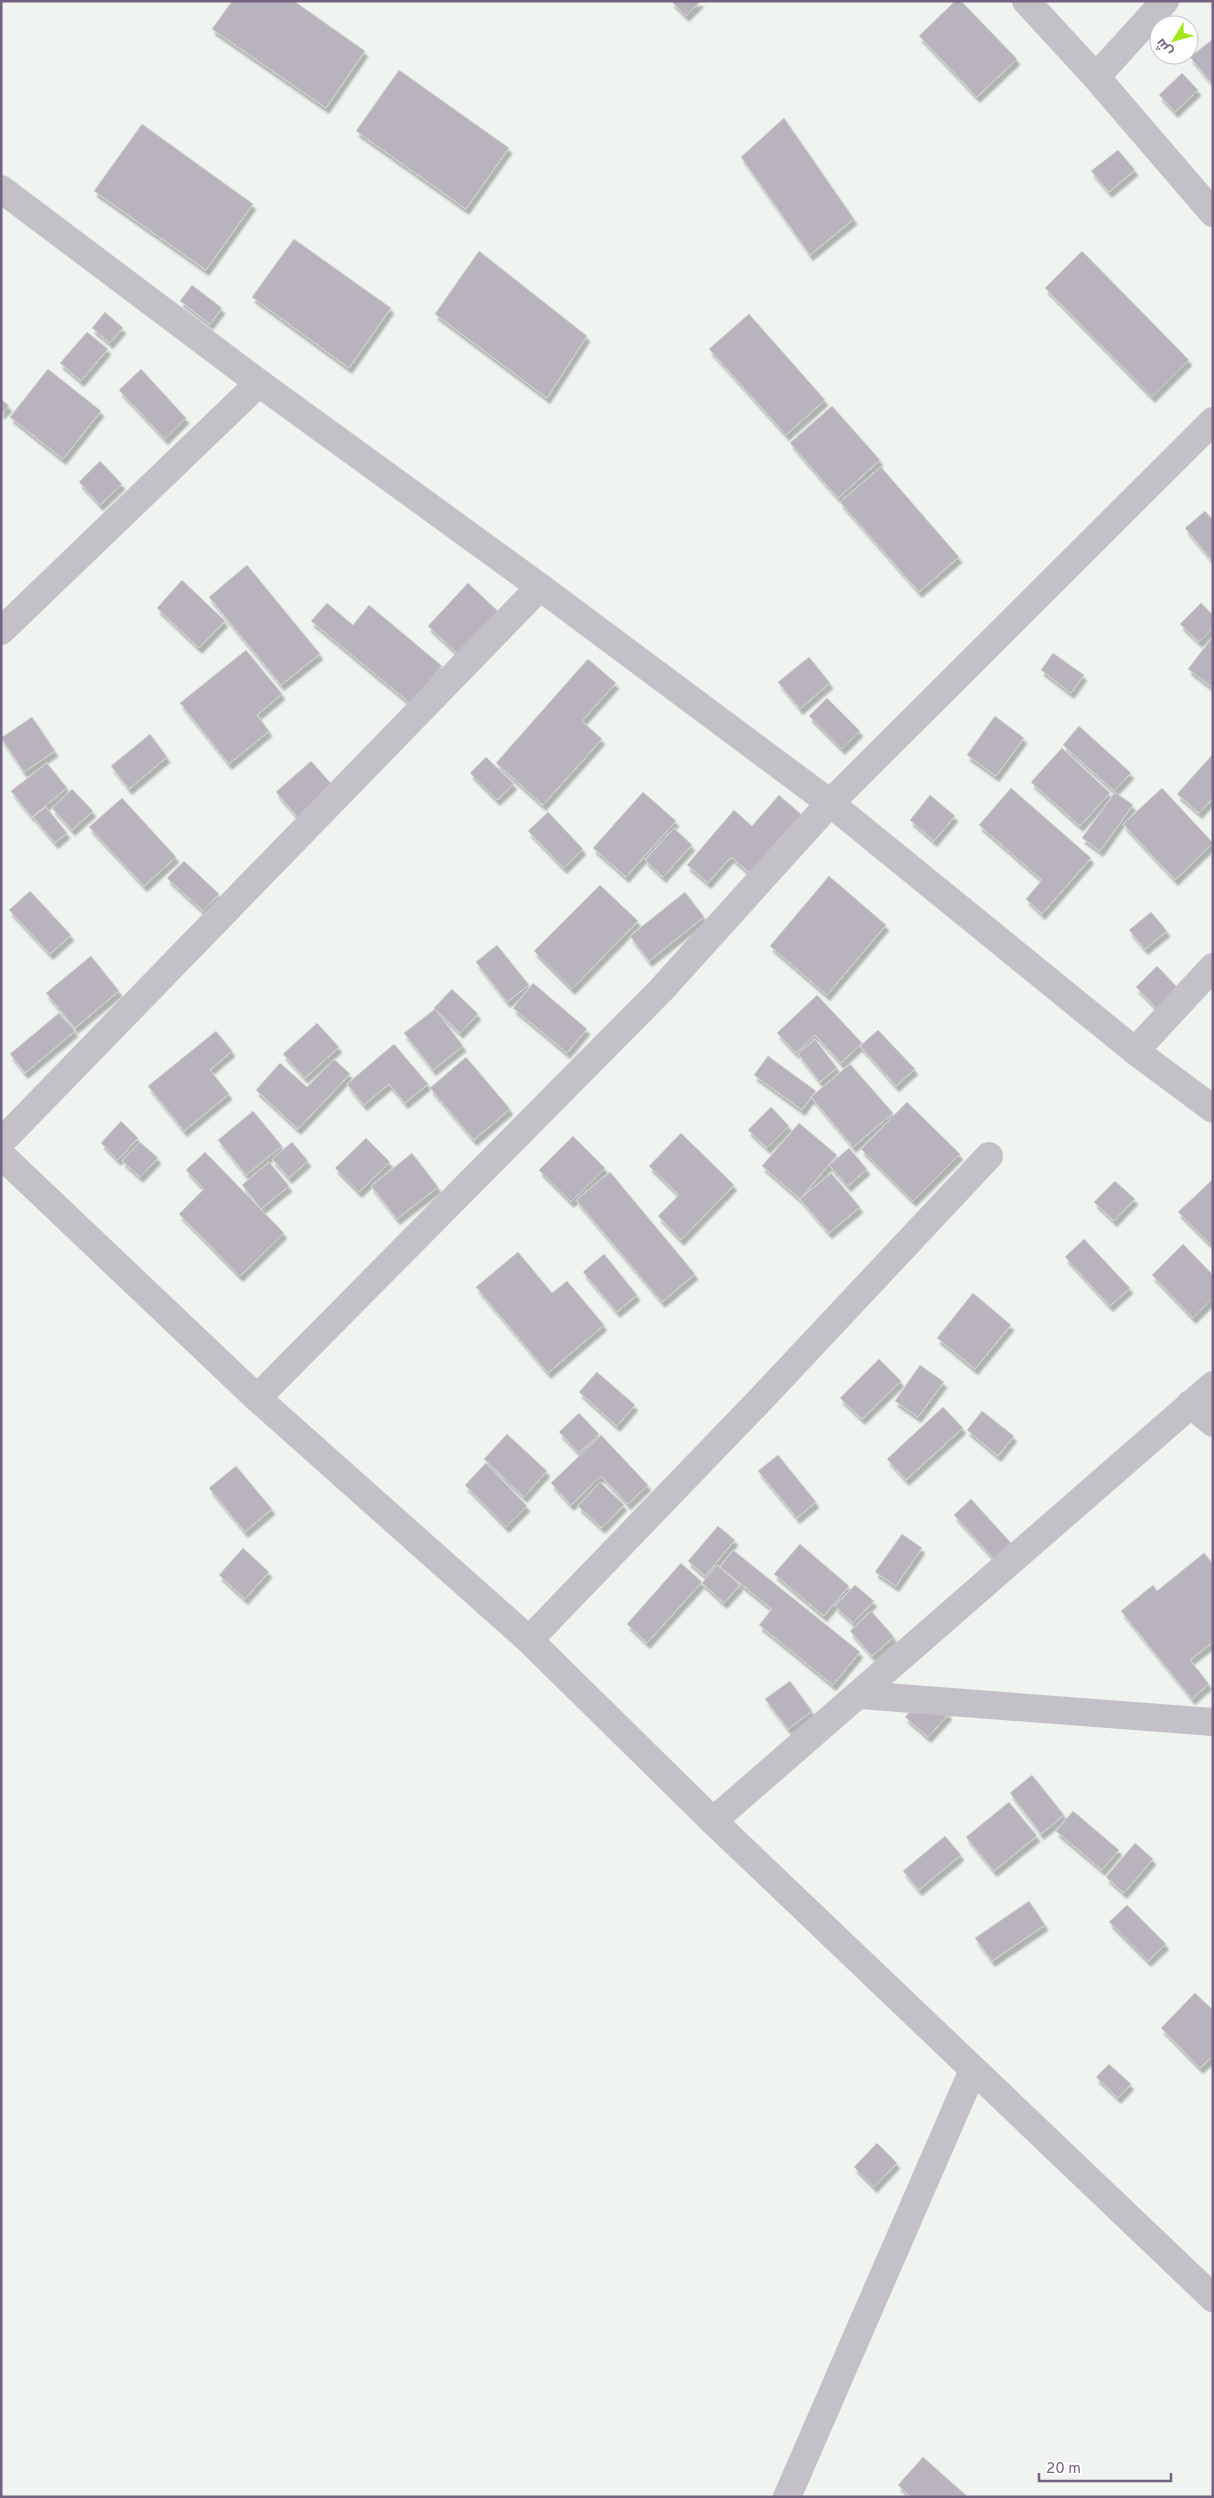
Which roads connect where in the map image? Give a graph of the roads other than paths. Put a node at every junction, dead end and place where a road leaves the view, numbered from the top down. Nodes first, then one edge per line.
1 (1026, 1) edge
2 (1165, 1) edge
3 (1096, 77) junction
4 (1, 189) edge
5 (1213, 213) edge
6 (259, 383) junction
7 (1213, 422) edge
8 (540, 587) junction
9 (1, 630) edge
10 (830, 803) junction
11 (1213, 967) edge
12 (1135, 1051) junction
13 (1213, 1108) edge
14 (1, 1142) edge
15 (1, 1155) edge
16 (989, 1156) dead end
17 (1213, 1385) edge
18 (257, 1398) junction
19 (1190, 1404) junction
20 (1213, 1423) edge
21 (529, 1640) junction
22 (860, 1695) junction
23 (1213, 1722) edge
24 (713, 1821) junction
25 (973, 2070) junction
26 (1213, 2298) edge
27 (787, 2497) edge

1 - 3 street
2 - 3 street
3 - 5 street
4 - 6 street
6 - 8 street
6 - 9 street
7 - 10 street
8 - 10 street
8 - 14 street
10 - 12 street
10 - 18 street
11 - 12 street
12 - 13 street
15 - 18 street
16 - 21 street
17 - 19 street
18 - 21 street
19 - 20 street
19 - 22 street
21 - 24 street
22 - 23 street
22 - 24 street
24 - 25 street
25 - 26 street
25 - 27 street

